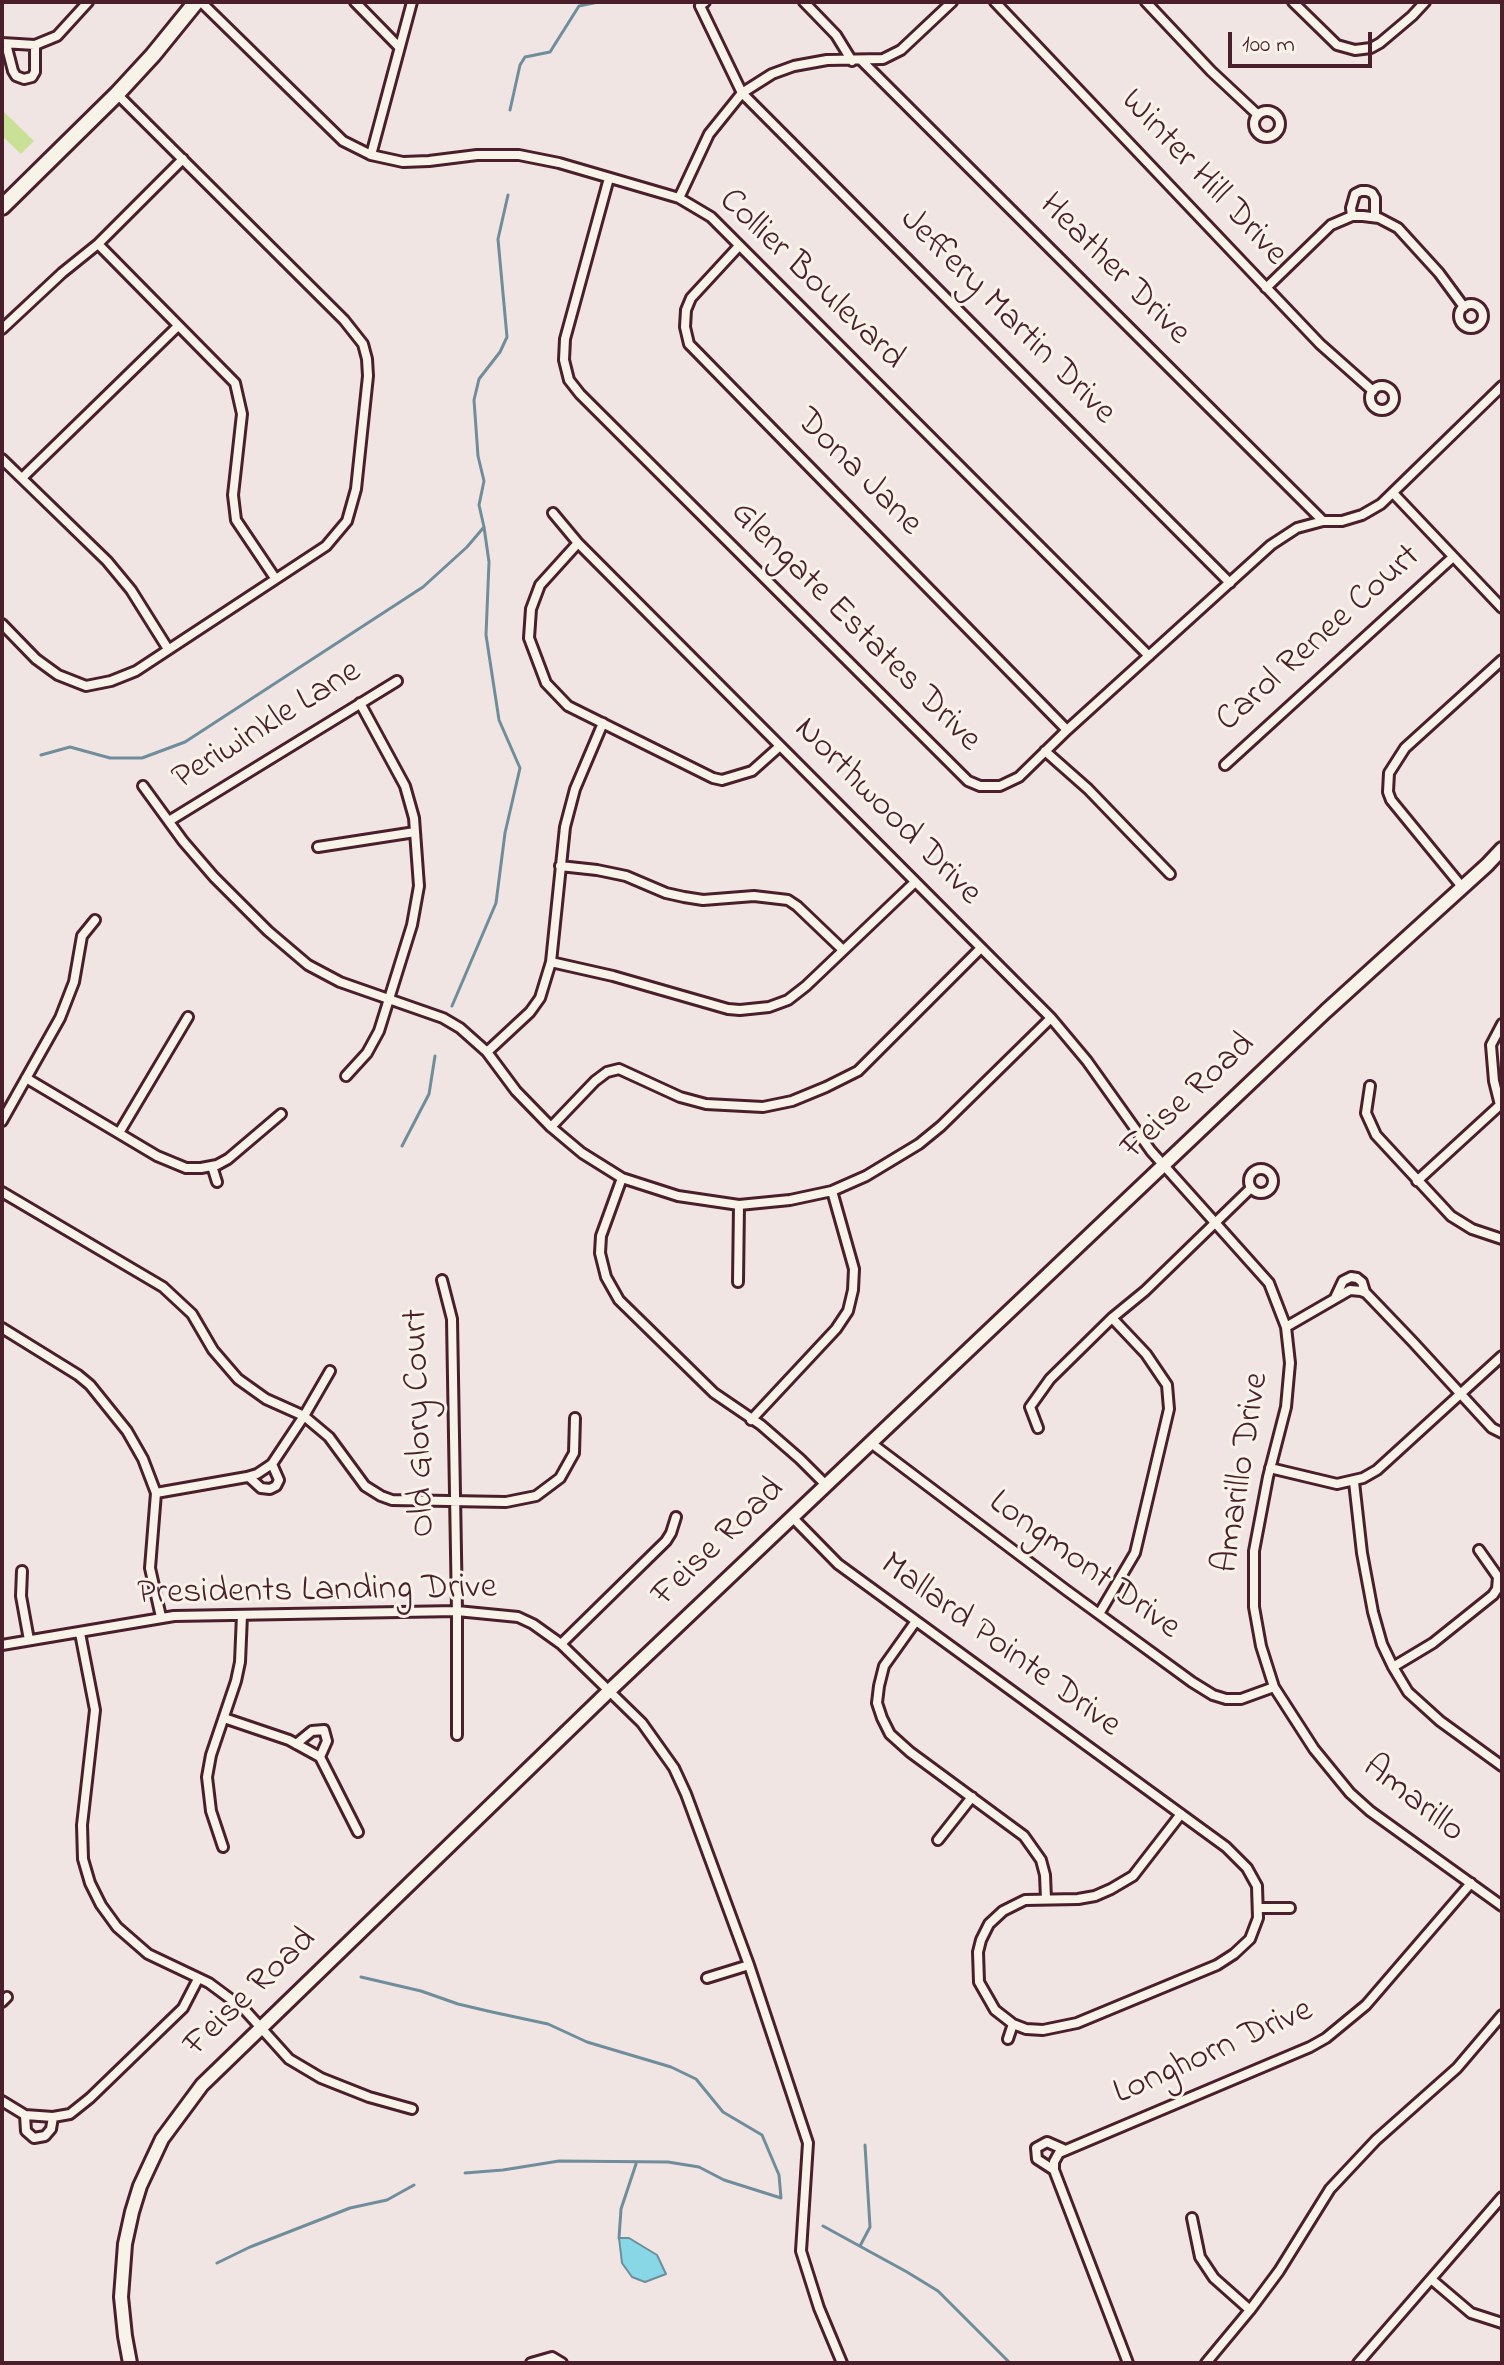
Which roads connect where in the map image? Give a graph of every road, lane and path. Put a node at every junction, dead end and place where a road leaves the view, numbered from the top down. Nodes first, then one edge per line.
1 (88, 2) edge
2 (198, 2) edge
3 (355, 2) edge
4 (412, 2) edge
5 (705, 2) edge
6 (804, 2) edge
7 (952, 2) edge
8 (995, 2) edge
9 (1146, 2) edge
10 (1293, 2) edge
11 (1425, 2) edge
12 (4, 44) edge
13 (35, 45) junction
14 (399, 47) junction
15 (857, 61) junction
16 (742, 93) junction
17 (117, 94) junction
18 (1258, 115) dead end
19 (371, 155) junction
20 (183, 159) junction
21 (609, 178) junction
22 (679, 198) junction
23 (2, 207) edge
24 (1352, 216) junction
25 (1375, 217) junction
26 (98, 244) junction
27 (739, 246) junction
28 (1266, 288) junction
29 (1464, 307) dead end
30 (178, 326) junction
31 (2, 329) edge
32 (1502, 386) edge
33 (1373, 391) dead end
34 (2, 459) edge
35 (22, 478) junction
36 (1393, 493) junction
37 (553, 513) dead end
38 (1323, 521) junction
39 (578, 543) junction
40 (1453, 557) junction
41 (275, 578) junction
42 (1230, 583) junction
43 (1502, 608) edge
44 (2, 624) edge
45 (168, 649) junction
46 (1149, 656) junction
47 (1502, 660) edge
48 (397, 681) dead end
49 (360, 703) junction
50 (603, 723) junction
51 (1067, 730) junction
52 (780, 746) junction
53 (1045, 751) junction
54 (1225, 765) dead end
55 (143, 786) dead end
56 (169, 821) junction
57 (415, 832) junction
58 (318, 847) dead end
59 (1502, 849) edge
60 (560, 866) junction
61 (1170, 874) dead end
62 (914, 883) junction
63 (1463, 888) junction
64 (95, 920) dead end
65 (981, 948) junction
66 (843, 950) junction
67 (551, 962) junction
68 (389, 998) junction
69 (188, 1017) dead end
70 (1051, 1018) junction
71 (1502, 1024) edge
72 (487, 1052) junction
73 (346, 1076) dead end
74 (26, 1078) junction
75 (1370, 1086) dead end
76 (1501, 1105) edge
77 (281, 1114) dead end
78 (2, 1121) edge
79 (551, 1127) junction
80 (119, 1133) junction
81 (1163, 1165) junction
82 (212, 1166) junction
83 (622, 1178) junction
84 (1417, 1181) junction
85 (217, 1182) dead end
86 (1251, 1188) dead end
87 (832, 1191) junction
88 (2, 1192) edge
89 (739, 1205) junction
90 (1216, 1222) junction
91 (1502, 1239) edge
92 (442, 1280) dead end
93 (738, 1282) dead end
94 (1112, 1318) junction
95 (1286, 1327) junction
96 (2, 1328) edge
97 (1502, 1356) edge
98 (330, 1371) dead end
99 (1460, 1394) junction
100 (304, 1416) junction
101 (575, 1418) dead end
102 (751, 1420) junction
103 (1038, 1428) dead end
104 (1502, 1433) edge
105 (871, 1443) junction
106 (272, 1464) junction
107 (1270, 1468) junction
108 (249, 1477) junction
109 (1354, 1482) junction
110 (826, 1485) junction
111 (156, 1493) junction
112 (455, 1501) junction
113 (676, 1517) dead end
114 (792, 1517) junction
115 (1479, 1550) dead end
116 (22, 1571) dead end
117 (457, 1611) junction
118 (1099, 1614) junction
119 (242, 1615) junction
120 (161, 1617) junction
121 (916, 1621) junction
122 (80, 1633) junction
123 (29, 1640) junction
124 (561, 1644) junction
125 (2, 1645) edge
126 (1393, 1667) junction
127 (1274, 1687) junction
128 (609, 1691) junction
129 (224, 1718) junction
130 (457, 1735) dead end
131 (296, 1744) junction
132 (320, 1757) junction
133 (1502, 1766) edge
134 (972, 1797) junction
135 (1181, 1814) junction
136 (358, 1832) dead end
137 (938, 1840) dead end
138 (223, 1847) dead end
139 (1471, 1883) junction
140 (1046, 1899) junction
141 (1502, 1906) edge
142 (1259, 1908) junction
143 (1290, 1908) dead end
144 (749, 1965) junction
145 (707, 1978) dead end
146 (198, 1979) junction
147 (1502, 2015) edge
148 (1013, 2024) junction
149 (261, 2027) junction
150 (1008, 2039) dead end
151 (2, 2101) edge
152 (412, 2109) dead end
153 (25, 2115) junction
154 (53, 2117) junction
155 (1063, 2149) junction
156 (1054, 2170) junction
157 (1502, 2197) edge
158 (1192, 2218) dead end
159 (1431, 2279) junction
160 (1250, 2310) junction
161 (1502, 2323) edge
162 (130, 2363) edge
163 (532, 2363) edge
164 (562, 2363) edge
165 (842, 2363) edge
166 (1128, 2363) edge
167 (1206, 2363) edge
168 (1358, 2363) edge

1 - 13 street
2 - 17 main road
2 - 19 street, Collier Boulevard
3 - 14 street
4 - 14 street
5 - 16 street, Jeffery Martin Drive
6 - 15 street, Heather Drive
7 - 15 street
8 - 28 street, Winter Hill Drive
9 - 18 street
10 - 11 street
12 - 13 street
12 - 13 street
14 - 19 street
15 - 16 street
15 - 38 street, Heather Drive
16 - 22 street
16 - 42 street, Jeffery Martin Drive
17 - 20 street
17 - 23 main road
19 - 21 street, Collier Boulevard
20 - 26 street
20 - 41 street
21 - 22 street, Collier Boulevard
21 - 53 street, Glengate Estates Drive
22 - 27 street, Collier Boulevard
24 - 25 street
24 - 25 street
24 - 28 street
25 - 29 street
26 - 30 street
26 - 31 street
27 - 46 street, Collier Boulevard
27 - 51 street, Dona Jane
28 - 33 street, Winter Hill Drive
30 - 35 street
30 - 41 street
32 - 36 street, Glengate Estates Drive
34 - 35 street
35 - 45 street
36 - 38 street, Glengate Estates Drive
36 - 40 street
37 - 39 street, Northwood Drive
38 - 42 street, Glengate Estates Drive
39 - 50 street
39 - 52 street, Northwood Drive
40 - 43 street
40 - 54 street, Carol Renee Court
41 - 45 street
42 - 46 street, Glengate Estates Drive
44 - 45 street
46 - 51 street, Glengate Estates Drive
47 - 63 street
48 - 49 street, Periwinkle Lane
49 - 56 street, Periwinkle Lane
49 - 57 street
50 - 52 street
50 - 60 street
51 - 53 street, Glengate Estates Drive
52 - 62 street, Northwood Drive
53 - 61 street
55 - 56 street
56 - 68 street
57 - 58 street
57 - 68 street
59 - 63 main road, Feise Road
60 - 66 street
60 - 67 street
62 - 65 street, Northwood Drive
62 - 66 street
63 - 81 main road, Feise Road
64 - 74 street
65 - 70 street, Northwood Drive
65 - 79 street
66 - 67 street
67 - 72 street
68 - 72 street
68 - 73 street
69 - 80 street
70 - 81 street, Northwood Drive
70 - 87 street
71 - 76 street
72 - 79 street
74 - 78 street
74 - 80 street
75 - 84 street
76 - 84 street
77 - 82 street
79 - 83 street
80 - 82 street
81 - 90 street, Amarillo Drive
81 - 105 main road, Feise Road
82 - 85 street
83 - 89 street
83 - 102 street
84 - 91 street
86 - 90 street
87 - 89 street
87 - 102 street
88 - 100 street
89 - 93 street
90 - 94 street
90 - 95 street, Amarillo Drive
92 - 112 street, Old Glory Court
94 - 103 street
94 - 118 street
95 - 99 street
95 - 107 street, Amarillo Drive
96 - 111 street
97 - 99 street
98 - 100 street
99 - 104 street
99 - 109 street
100 - 106 street
100 - 112 street
101 - 112 street
102 - 110 street
105 - 110 main road, Feise Road
105 - 118 street, Longmont Drive
106 - 108 street
106 - 108 street
107 - 109 street
107 - 127 street, Amarillo Drive
108 - 111 street
109 - 126 street
110 - 114 main road, Feise Road
111 - 120 street
112 - 117 street, Old Glory Court
113 - 124 street
114 - 121 street, Mallard Pointe Drive
114 - 128 main road, Feise Road
115 - 126 street
116 - 123 street
117 - 119 street, Presidents Landing Drive
117 - 124 street, Presidents Landing Drive
117 - 130 street, Old Glory Court
118 - 127 street, Longmont Drive
119 - 120 street, Presidents Landing Drive
119 - 129 street
120 - 122 street, Presidents Landing Drive
121 - 134 street
121 - 135 street, Mallard Pointe Drive
122 - 123 street, Presidents Landing Drive
122 - 146 street
123 - 125 street, Presidents Landing Drive
124 - 128 street, Presidents Landing Drive
126 - 133 street
127 - 139 street, Amarillo
128 - 144 street, Presidents Landing Drive
128 - 149 main road, Feise Road
129 - 131 street
129 - 138 street
131 - 132 street
131 - 132 street
132 - 136 street
134 - 137 street
134 - 140 street
135 - 140 street
135 - 142 street, Mallard Pointe Drive
139 - 141 street, Amarillo
139 - 155 street, Longhorn Drive
140 - 148 street
142 - 143 street
142 - 148 street
144 - 145 street
144 - 165 street, Presidents Landing Drive
146 - 149 street
146 - 154 street
147 - 160 street
148 - 150 street
149 - 152 street
149 - 162 main road, Feise Road
151 - 153 street
153 - 154 street
153 - 154 street
155 - 156 street
155 - 156 street, Longhorn Drive
156 - 166 street, Longhorn Drive
157 - 159 street
158 - 160 street
159 - 161 street
159 - 168 street
160 - 167 street
163 - 164 street

